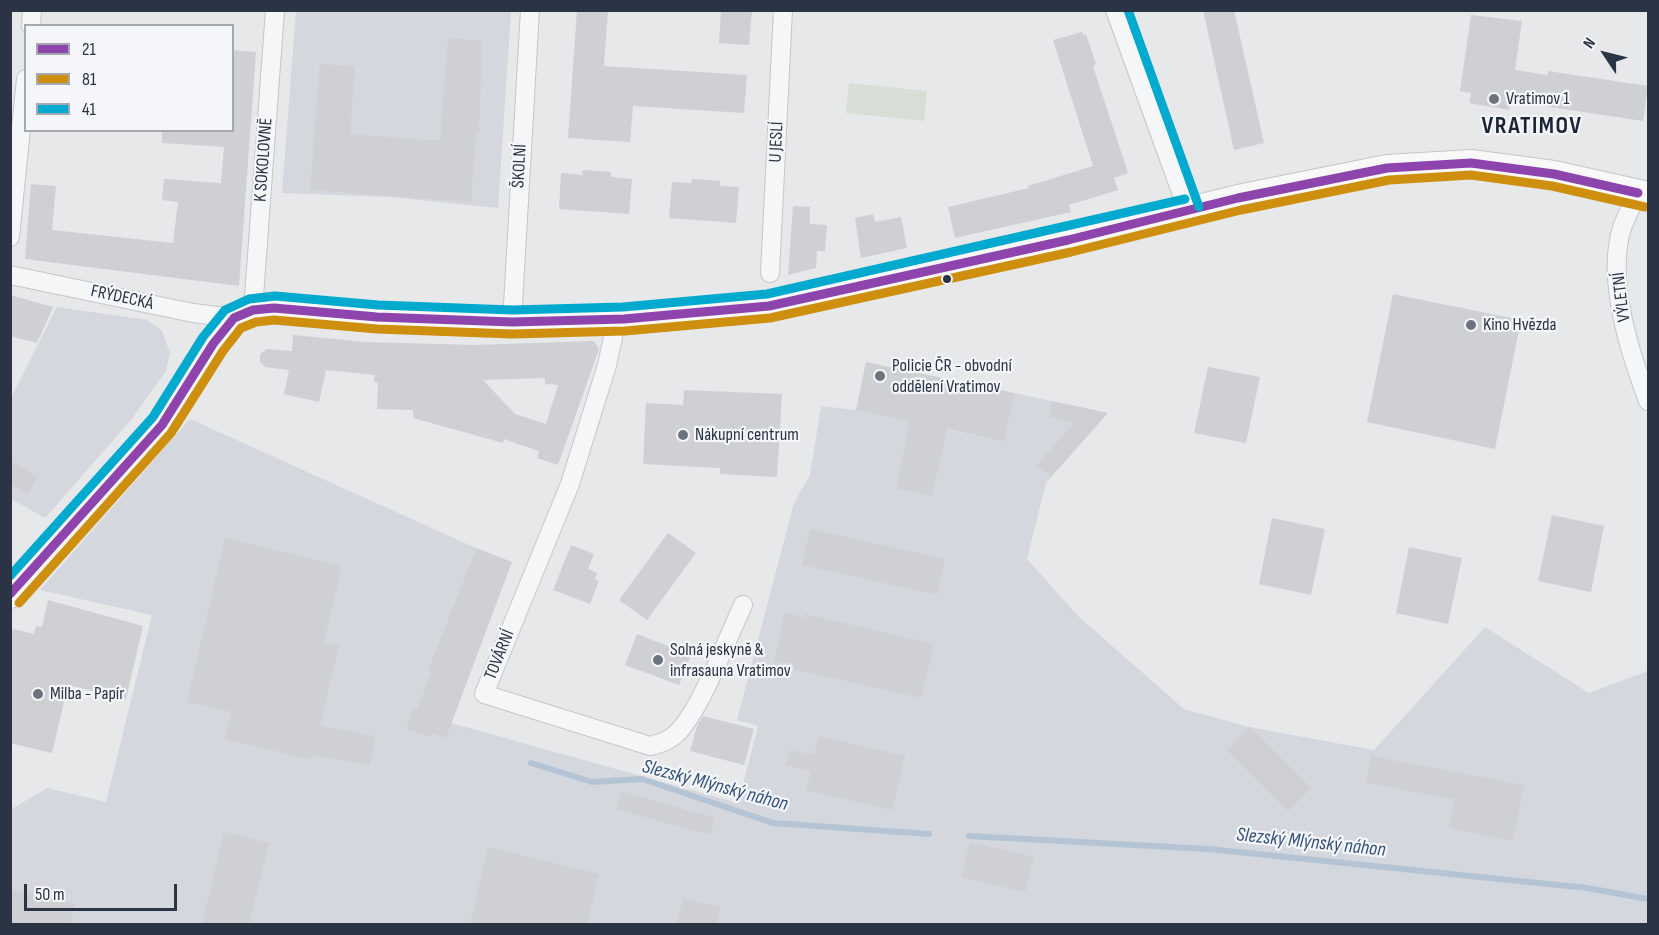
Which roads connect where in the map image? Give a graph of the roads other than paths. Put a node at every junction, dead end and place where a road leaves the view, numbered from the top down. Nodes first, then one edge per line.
1 (275, 10) edge
2 (530, 10) edge
3 (783, 10) edge
4 (1115, 10) edge
5 (24, 99) edge
6 (1645, 191) edge
7 (1188, 211) junction
8 (10, 237) edge
9 (770, 273) dead end
10 (10, 275) edge
11 (243, 314) junction
12 (617, 319) junction
13 (512, 322) junction
14 (1648, 401) edge
15 (10, 595) edge
16 (743, 605) dead end

1 - 11 street, K SOKOLOVNĚ
2 - 13 street, ŠKOLNÍ
3 - 9 street, U JESLÍ
4 - 7 street
5 - 8 street
6 - 7 main road, FRÝDECKÁ
6 - 14 street, VÝLETNÍ
7 - 12 main road, FRÝDECKÁ
10 - 11 street, FRÝDECKÁ
11 - 13 main road, FRÝDECKÁ
11 - 15 main road
12 - 13 main road, FRÝDECKÁ
12 - 16 street, TOVÁRNÍ

